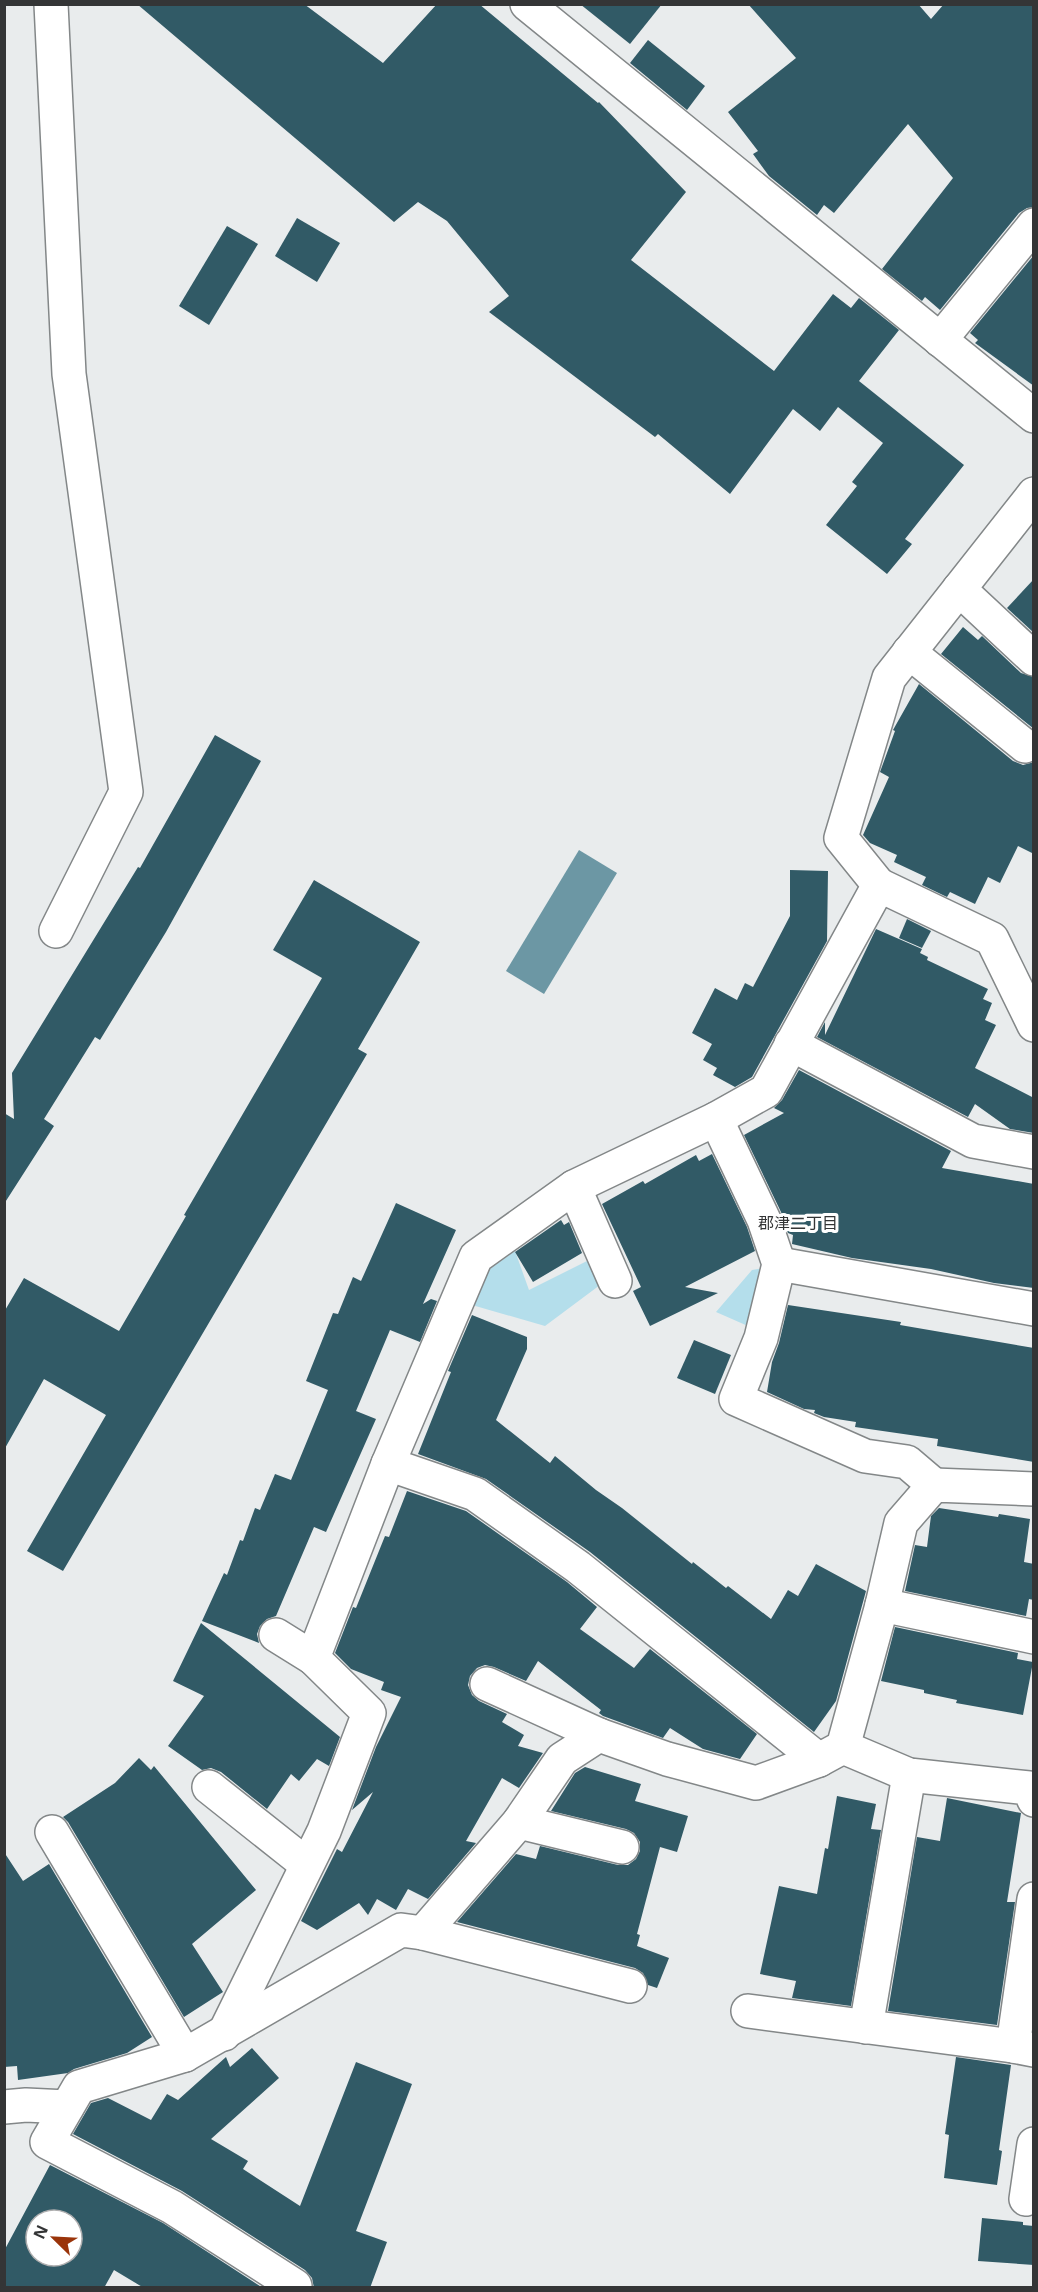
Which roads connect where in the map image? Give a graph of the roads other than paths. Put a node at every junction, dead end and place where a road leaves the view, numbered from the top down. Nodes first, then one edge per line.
1 (51, 4) edge
2 (527, 4) edge
3 (1034, 225) edge
4 (940, 340) junction
5 (1034, 416) edge
6 (1034, 494) edge
7 (959, 589) junction
8 (909, 652) junction
9 (1034, 659) edge
10 (1025, 746) dead end
11 (879, 885) junction
12 (56, 931) dead end
13 (1034, 1025) edge
14 (791, 1044) junction
15 (716, 1119) junction
16 (1034, 1152) edge
17 (574, 1187) junction
18 (779, 1264) junction
19 (615, 1281) dead end
20 (1034, 1309) edge
21 (388, 1464) junction
22 (934, 1485) junction
23 (1034, 1489) edge
24 (882, 1605) junction
25 (276, 1635) dead end
26 (1034, 1637) edge
27 (313, 1658) junction
28 (487, 1684) dead end
29 (599, 1735) junction
30 (831, 1754) junction
31 (909, 1775) junction
32 (209, 1787) dead end
33 (1034, 1800) edge
34 (519, 1822) junction
35 (52, 1832) dead end
36 (622, 1847) dead end
37 (306, 1864) junction
38 (1034, 1899) edge
39 (423, 1933) junction
40 (630, 1986) dead end
41 (748, 2011) dead end
42 (866, 2027) junction
43 (224, 2034) junction
44 (1023, 2048) edge
45 (185, 2055) junction
46 (4, 2107) edge
47 (67, 2107) junction
48 (1034, 2144) edge
49 (1026, 2199) dead end
50 (295, 2286) edge

1 - 12 street
2 - 4 street
3 - 4 street
4 - 5 street
6 - 7 street
7 - 8 street
7 - 9 street
8 - 10 street
8 - 11 street
11 - 13 street
11 - 14 street
14 - 15 street
14 - 16 street
15 - 17 street
15 - 18 street
17 - 19 street
17 - 21 street
18 - 20 street
18 - 22 street
21 - 27 street
21 - 30 street
22 - 23 street
22 - 24 street
24 - 26 street
24 - 30 street
25 - 27 street
27 - 37 street
28 - 29 street
29 - 30 street
29 - 34 street
30 - 31 street
31 - 33 street
31 - 42 street
32 - 37 street
34 - 36 street
34 - 39 street
35 - 45 street
37 - 43 street
38 - 44 street
39 - 40 street
39 - 43 street
41 - 42 street
42 - 44 street
43 - 45 street
45 - 47 street
46 - 47 street
47 - 50 street
48 - 49 street

